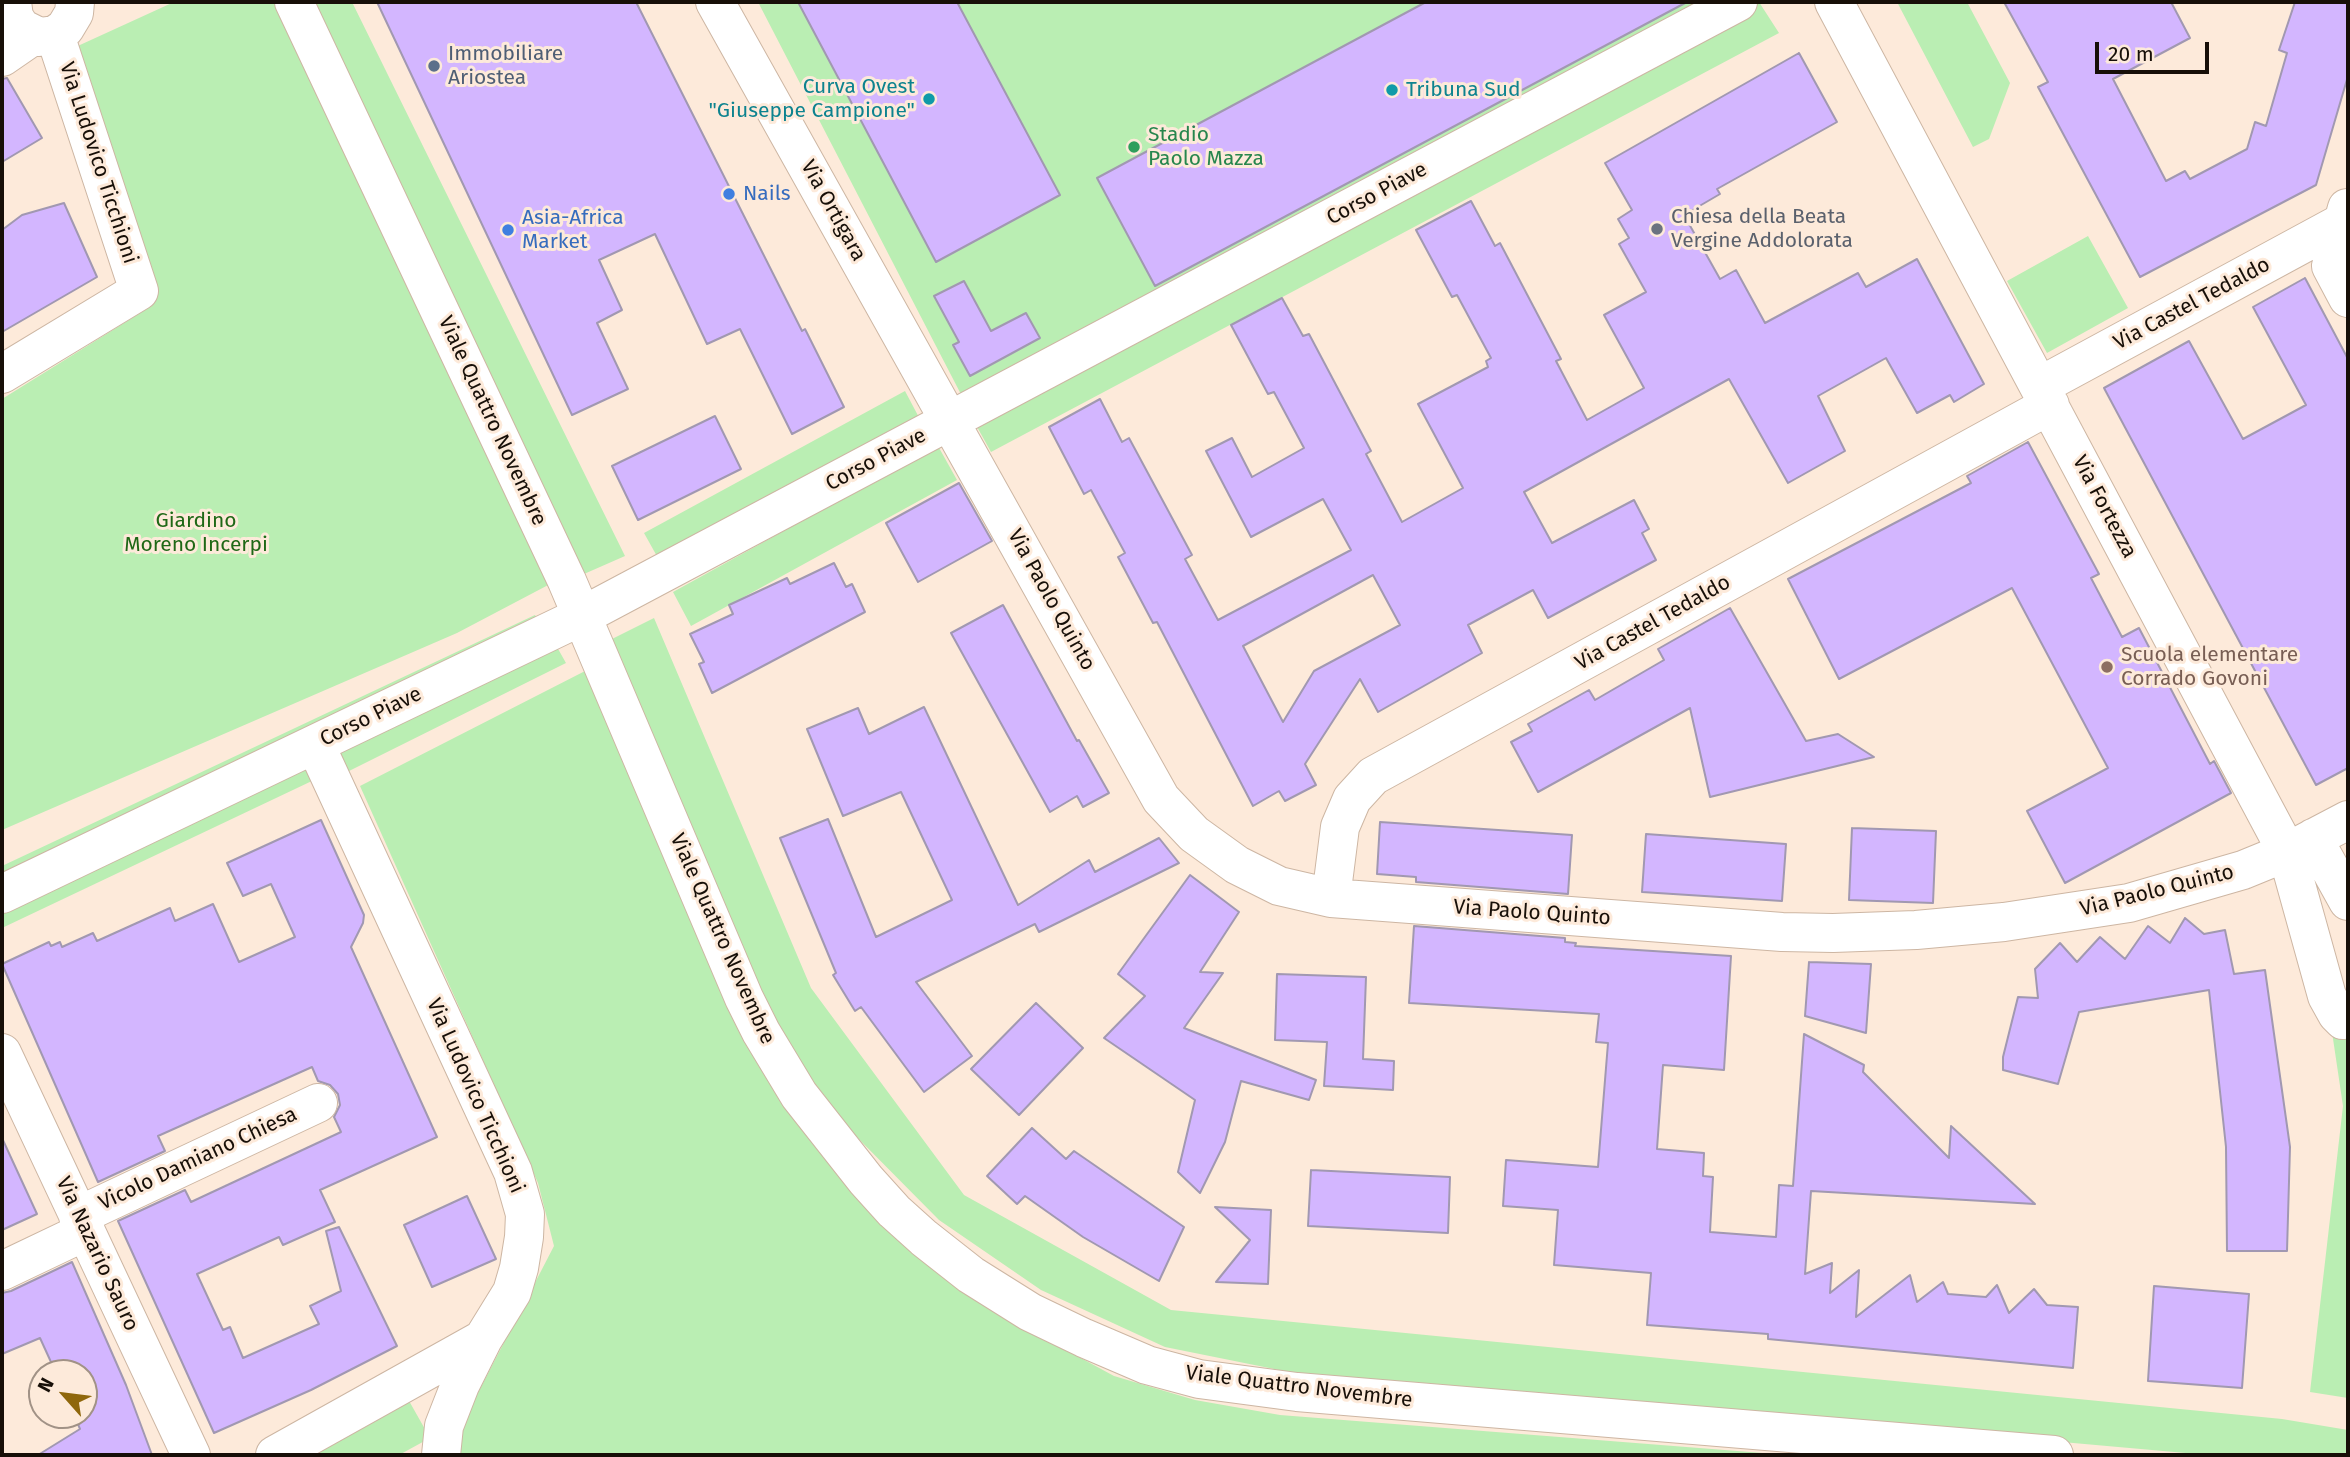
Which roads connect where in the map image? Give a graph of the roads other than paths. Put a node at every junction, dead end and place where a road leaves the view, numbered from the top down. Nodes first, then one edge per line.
1 (12, 2) edge
2 (75, 2) edge
3 (294, 2) edge
4 (715, 2) edge
5 (1738, 2) edge
6 (1834, 2) edge
7 (47, 36) junction
8 (2, 57) edge
9 (2346, 212) edge
10 (2348, 298) edge
11 (2, 374) edge
12 (2045, 396) junction
13 (951, 421) junction
14 (582, 616) junction
15 (315, 744) junction
16 (2348, 820) edge
17 (2300, 845) junction
18 (2, 894) edge
19 (1331, 898) junction
20 (2348, 901) edge
21 (2348, 1019) edge
22 (2, 1053) edge
23 (318, 1103) dead end
24 (82, 1223) junction
25 (2, 1271) edge
26 (483, 1339) junction
27 (436, 1452) edge
28 (191, 1455) edge
29 (275, 1455) edge
30 (2054, 1455) edge

1 - 7 street
2 - 7 street
3 - 14 street, Viale Quattro Novembre
4 - 13 street, Via Ortigara
5 - 13 street, Corso Piave
6 - 12 street, Via Fortezza
7 - 8 street
7 - 11 street, Via Ludovico Ticchioni
9 - 10 street
9 - 12 street, Via Castel Tedaldo
12 - 17 street, Via Fortezza
12 - 19 street, Via Castel Tedaldo
13 - 14 street, Corso Piave
13 - 19 street, Via Paolo Quinto
14 - 15 street, Corso Piave
14 - 30 street, Viale Quattro Novembre
15 - 18 street, Corso Piave
15 - 26 street, Via Ludovico Ticchioni
16 - 17 street, Via Paolo Quinto
17 - 19 street, Via Paolo Quinto
17 - 20 street, Via Fortezza
17 - 21 street, Via Fortezza
22 - 24 street, Via Nazario Sauro
23 - 24 street, Vicolo Damiano Chiesa
24 - 25 street, Vicolo Damiano Chiesa
24 - 28 street, Via Nazario Sauro
26 - 27 street, Via Ludovico Ticchioni
26 - 29 street

